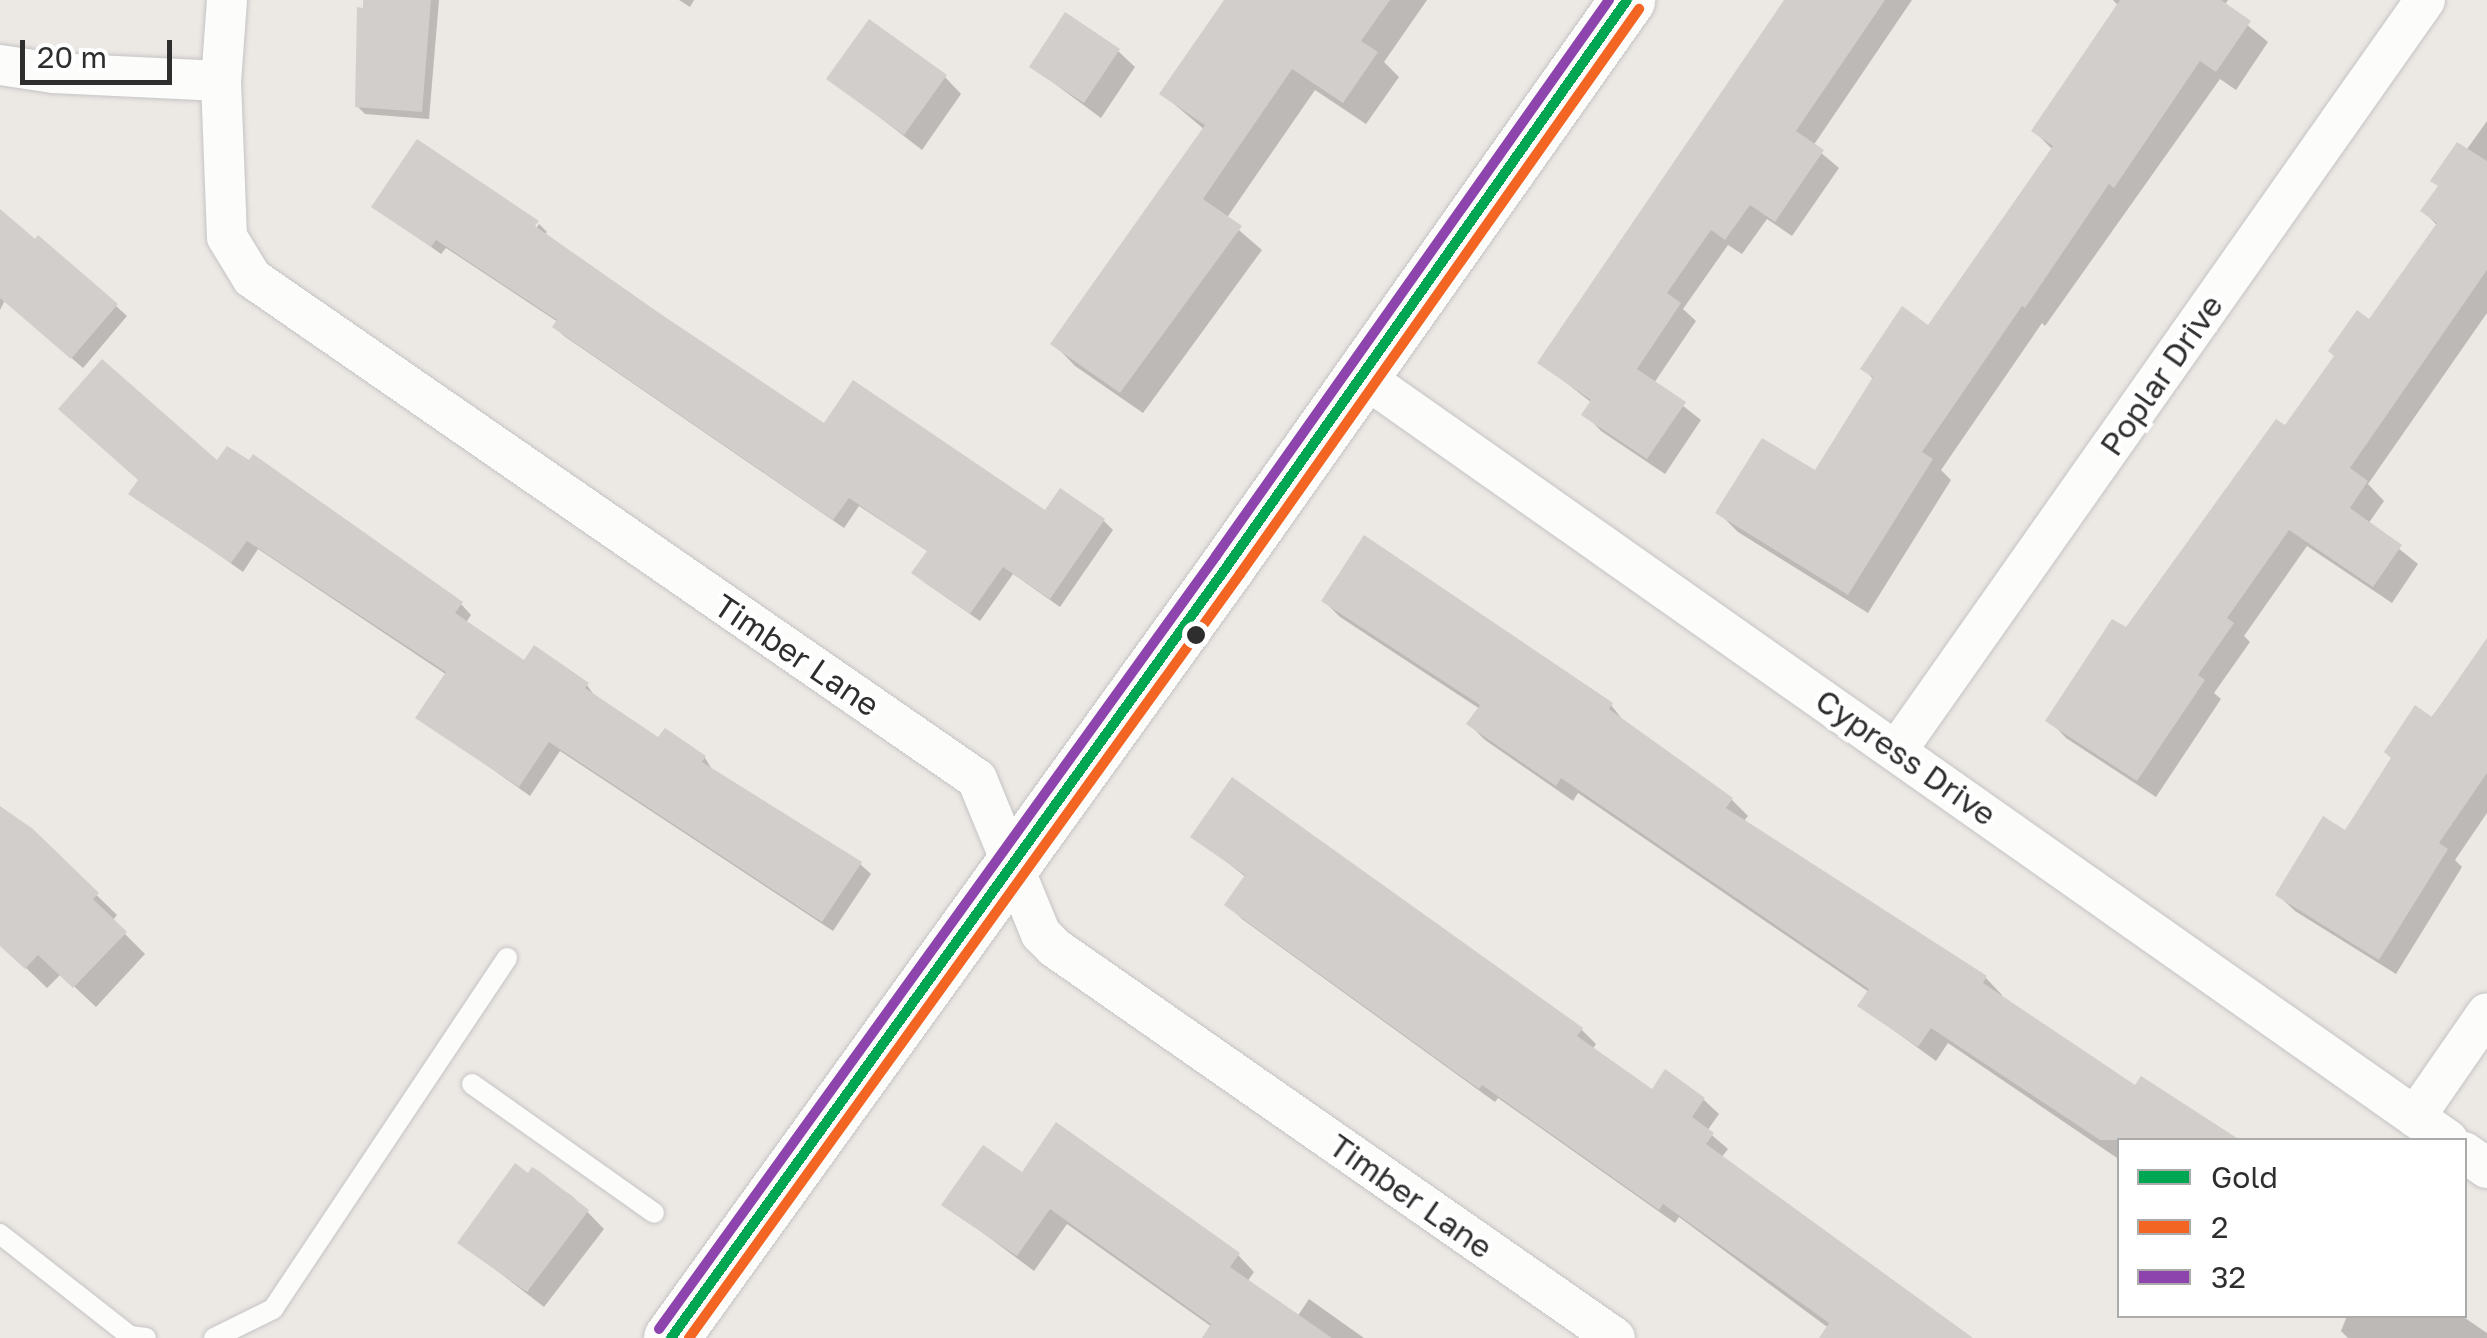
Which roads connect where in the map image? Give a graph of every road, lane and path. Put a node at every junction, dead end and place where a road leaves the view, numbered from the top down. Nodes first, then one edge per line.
1 (227, 0) edge
2 (1626, 0) edge
3 (2425, 0) edge
4 (0, 66) edge
5 (221, 80) junction
6 (1362, 376) junction
7 (1897, 750) junction
8 (1012, 861) junction
9 (508, 958) dead end
10 (2487, 1013) edge
11 (472, 1084) dead end
12 (2415, 1116) junction
13 (2445, 1138) edge
14 (654, 1213) dead end
15 (0, 1234) edge
16 (146, 1338) edge
17 (214, 1338) edge
18 (671, 1338) edge
19 (1614, 1338) edge

1 - 5 street, Timber Lane
2 - 6 main road
3 - 7 street, Poplar Drive
4 - 5 street
5 - 8 street, Timber Lane
6 - 7 street, Cypress Drive
6 - 8 main road
7 - 12 street, Cypress Drive
8 - 18 main road
8 - 19 street, Timber Lane
9 - 17 lane
10 - 12 street
11 - 14 lane
12 - 13 street, Cypress Drive
15 - 16 lane

